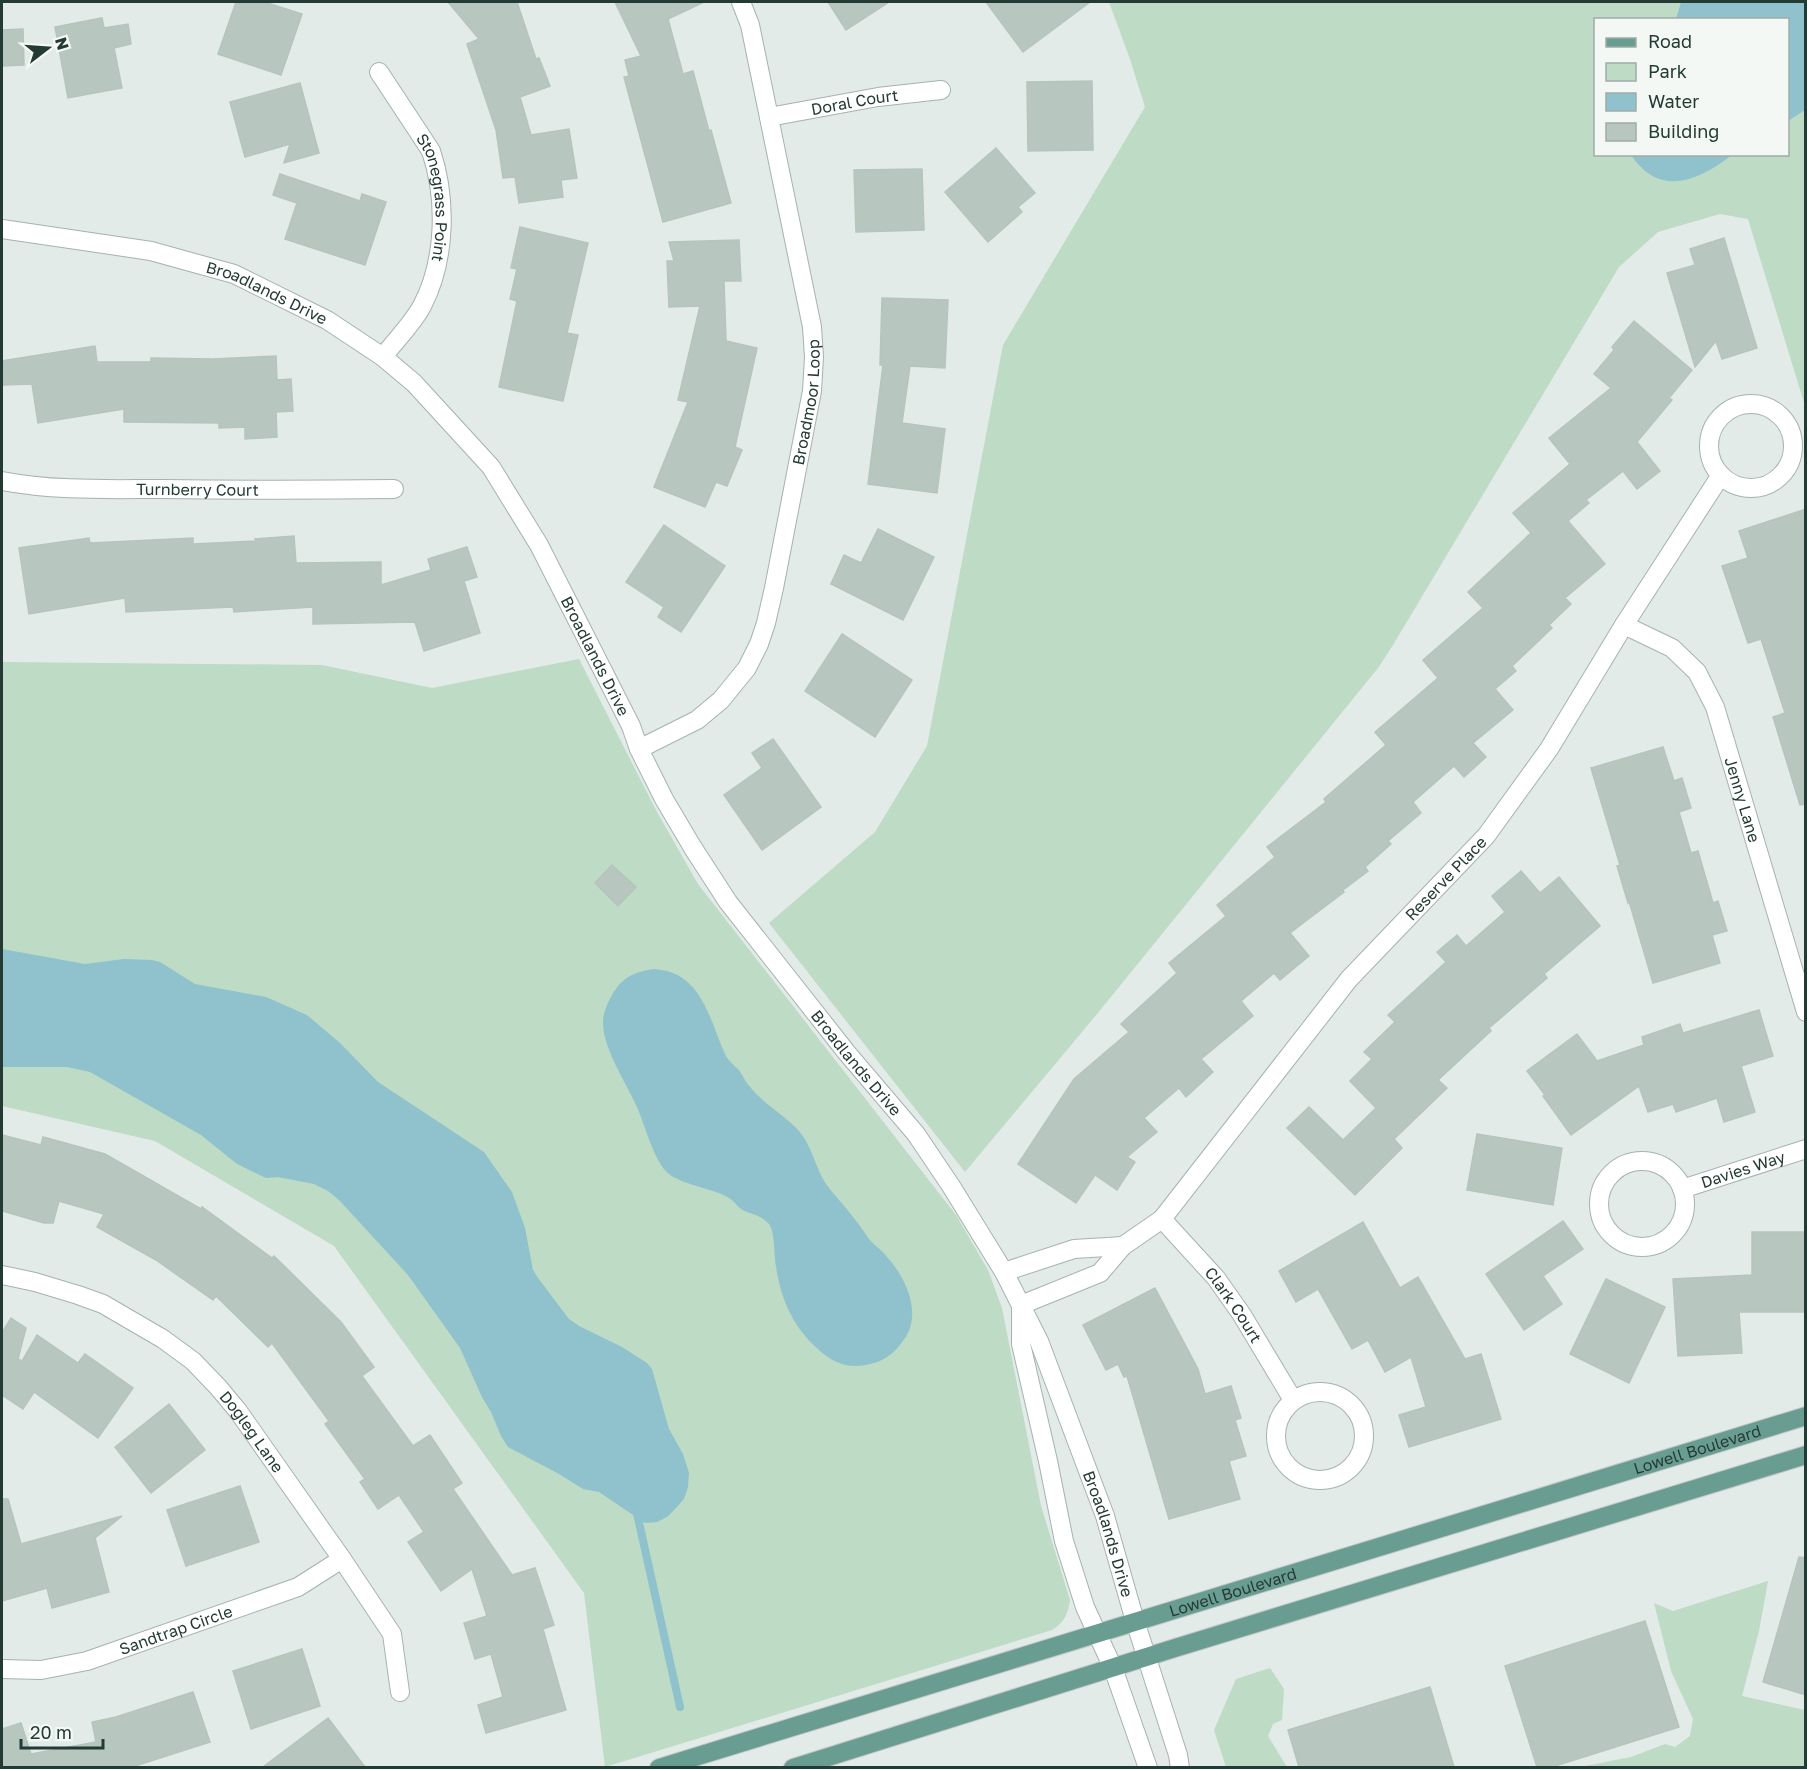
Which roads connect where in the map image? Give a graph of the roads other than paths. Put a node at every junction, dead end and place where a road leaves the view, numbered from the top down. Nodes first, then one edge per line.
1 (741, 2) edge
2 (379, 72) dead end
3 (941, 90) dead end
4 (769, 117) junction
5 (2, 229) edge
6 (383, 357) junction
7 (1720, 475) junction
8 (2, 481) edge
9 (394, 489) dead end
10 (1624, 625) junction
11 (639, 749) junction
12 (1806, 1012) edge
13 (1806, 1149) edge
14 (1682, 1189) junction
15 (1162, 1219) junction
16 (1123, 1246) junction
17 (1004, 1272) junction
18 (2, 1275) edge
19 (1021, 1305) junction
20 (1293, 1400) junction
21 (1806, 1416) edge
22 (1806, 1455) edge
23 (342, 1559) junction
24 (1135, 1622) junction
25 (1098, 1634) junction
26 (1146, 1657) junction
27 (1113, 1668) junction
28 (2, 1669) edge
29 (400, 1692) dead end
30 (659, 1767) edge
31 (793, 1767) edge
32 (1148, 1767) edge
33 (1180, 1767) edge

1 - 4 street, Broadmoor Loop
2 - 6 street, Stonegrass Point
3 - 4 street, Doral Court
4 - 11 street, Broadmoor Loop
5 - 6 street, Broadlands Drive
6 - 11 street, Broadlands Drive
7 - 7 street
7 - 10 street, Reserve Place
8 - 9 street, Turnberry Court
10 - 12 street, Jenny Lane
10 - 15 street, Reserve Place
11 - 17 street, Broadlands Drive
13 - 14 street, Davies Way
14 - 14 street, Davies Way
15 - 16 street, Reserve Place
15 - 20 street, Clark Court
16 - 17 street
16 - 19 street, Reserve Place
17 - 19 street, Broadlands Drive
18 - 23 street, Dogleg Lane
19 - 24 street, Broadlands Drive
19 - 25 street, Broadlands Drive
20 - 20 street
21 - 24 main road, Lowell Boulevard
22 - 26 main road
23 - 28 street, Sandtrap Circle
23 - 29 street, Dogleg Lane
24 - 25 main road, Lowell Boulevard
24 - 26 street, Broadlands Drive
25 - 27 street, Broadlands Drive
25 - 30 main road, Lowell Boulevard
26 - 27 main road
26 - 33 street, Broadlands Drive
27 - 31 main road
27 - 32 street, Broadlands Drive

